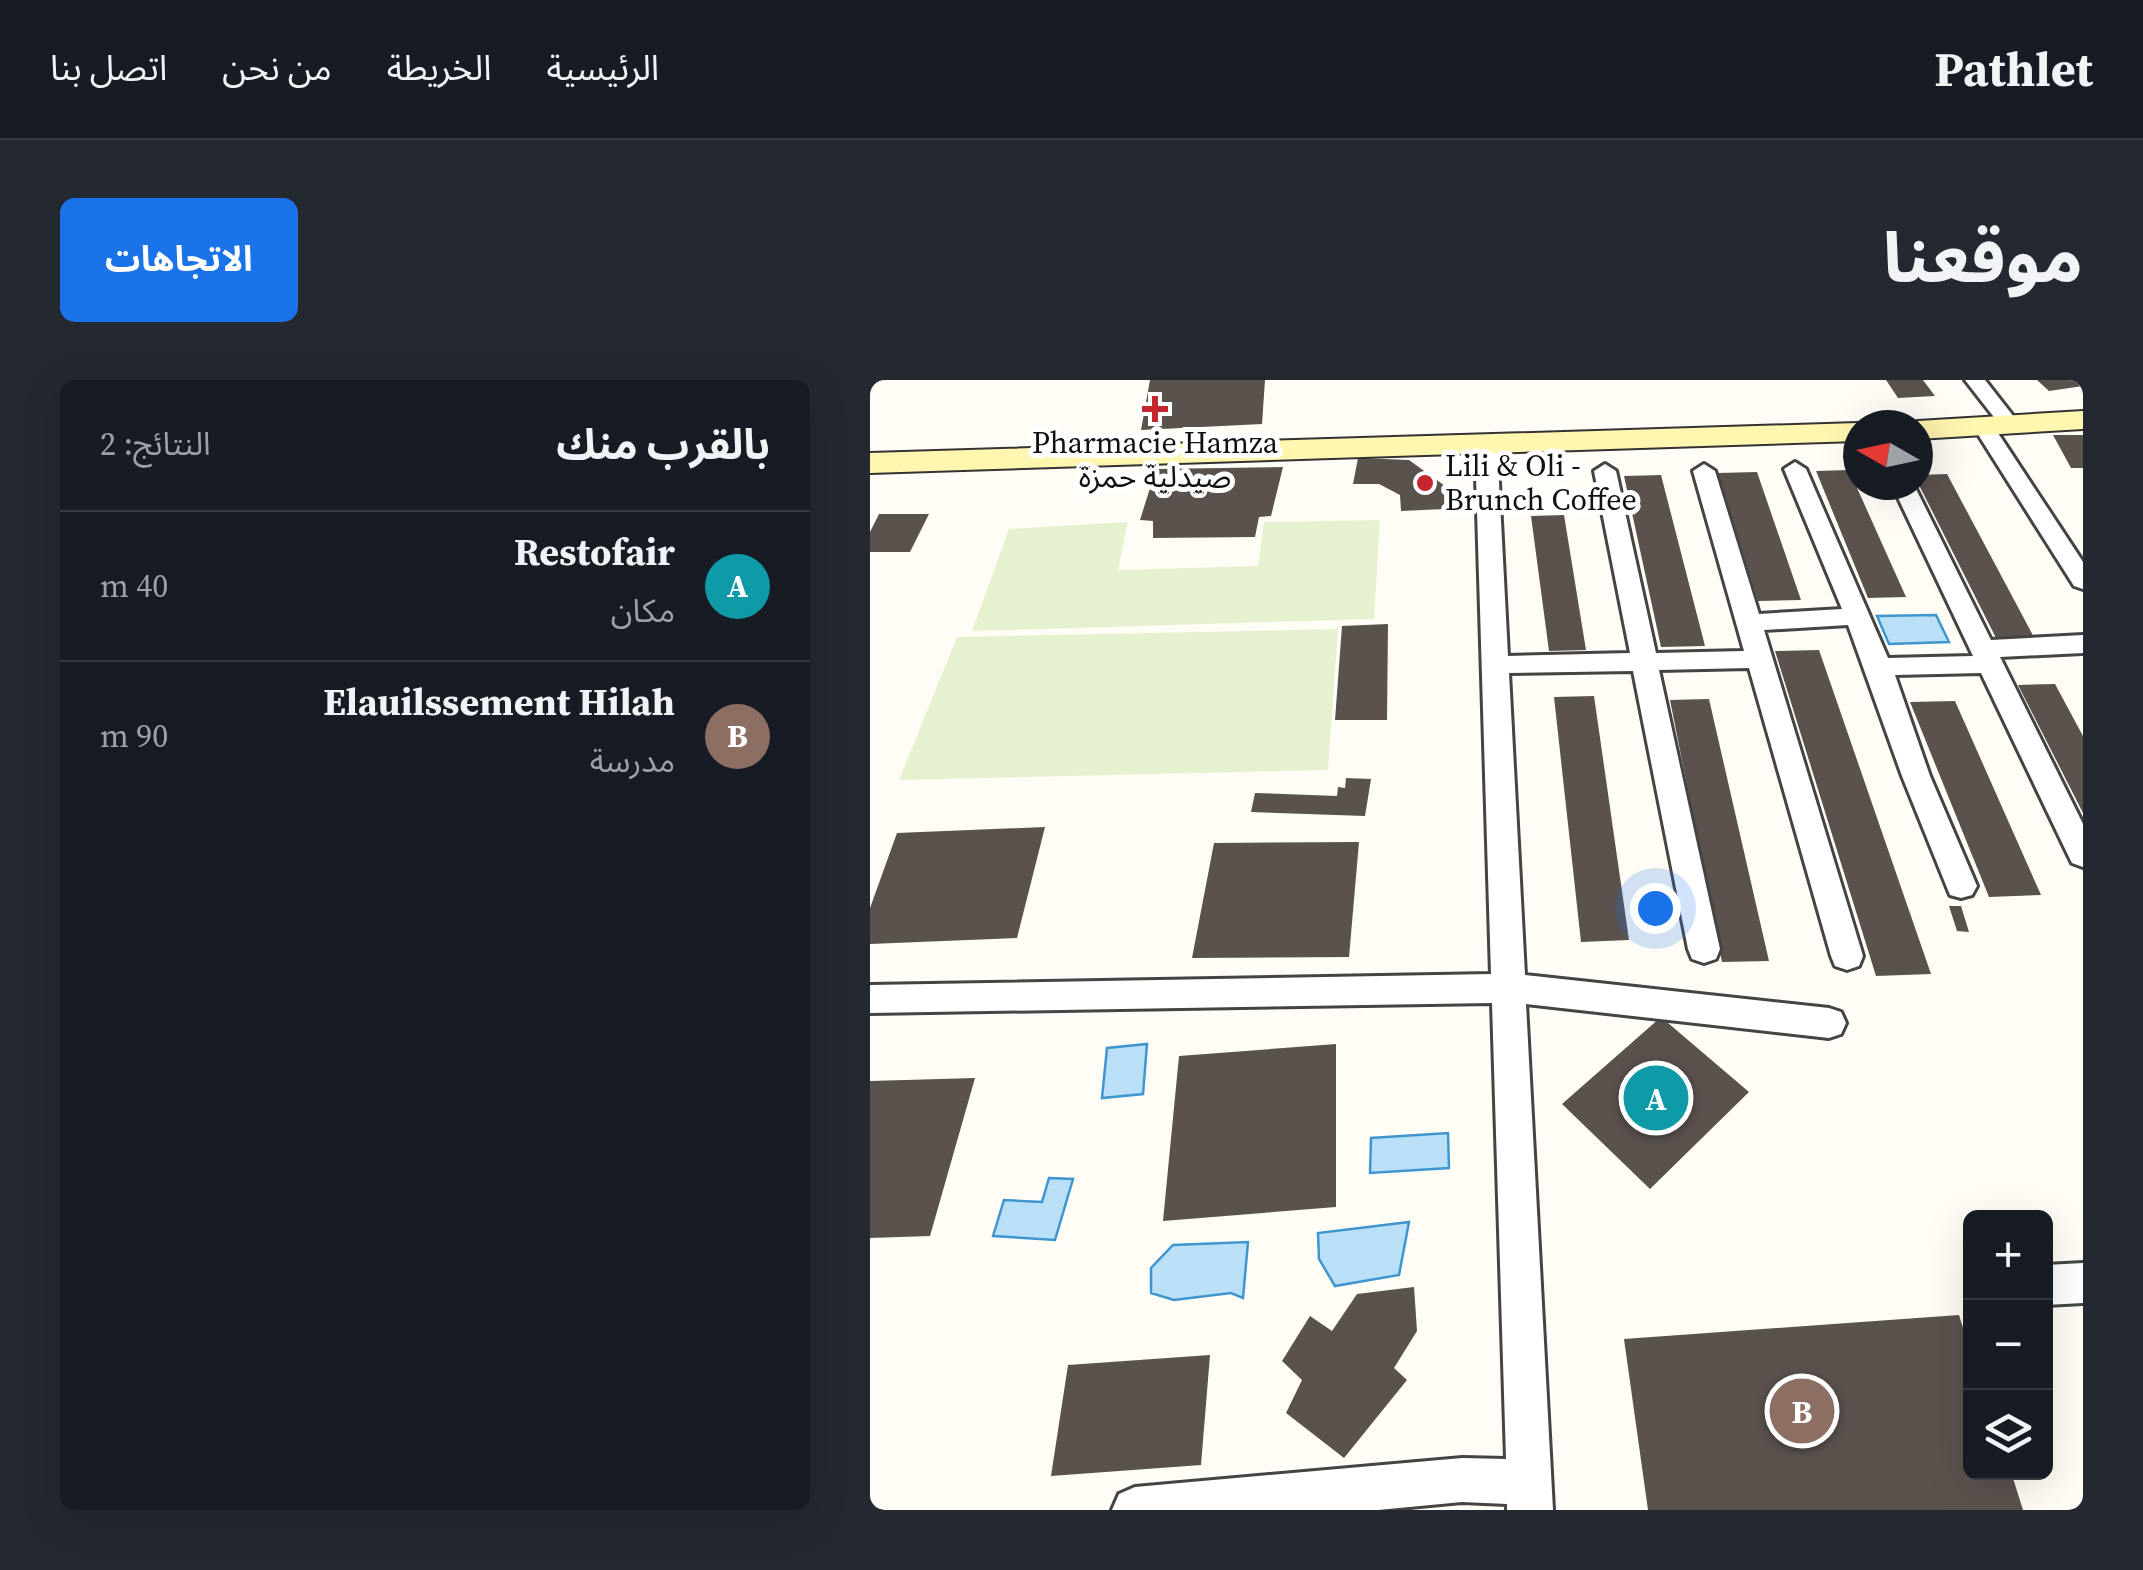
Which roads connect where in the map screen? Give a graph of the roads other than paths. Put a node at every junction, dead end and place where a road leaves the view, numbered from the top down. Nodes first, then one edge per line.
1 (1975, 380) edge
2 (2083, 420) edge
3 (1998, 427) junction
4 (1933, 429) edge
5 (1843, 432) edge
6 (1486, 444) junction
7 (870, 463) edge
8 (1795, 469) dead end
9 (1604, 471) dead end
10 (1704, 471) dead end
11 (1910, 500) edge
12 (2083, 581) edge
13 (1857, 616) junction
14 (1748, 623) junction
15 (2083, 644) edge
16 (1985, 657) junction
17 (1759, 659) junction
18 (1644, 663) junction
19 (1495, 665) junction
20 (1878, 667) junction
21 (2083, 855) edge
22 (1962, 886) dead end
23 (1704, 949) dead end
24 (1847, 956) dead end
25 (1509, 988) junction
26 (870, 999) edge
27 (1829, 1023) dead end
28 (2083, 1283) edge
29 (2053, 1285) edge
30 (1530, 1496) edge
31 (1135, 1510) edge

1 - 3 street
2 - 3 street
3 - 4 street
3 - 12 street
5 - 6 street
6 - 7 street
6 - 19 street
8 - 13 street
9 - 18 street
10 - 14 street
11 - 16 street
13 - 14 street
13 - 20 street
14 - 17 street
15 - 16 street
16 - 20 street
16 - 21 street
17 - 18 street
17 - 24 street
18 - 19 street
18 - 23 street
19 - 25 street
20 - 22 street
25 - 26 street
25 - 27 street
25 - 30 street
28 - 29 street
30 - 31 street

